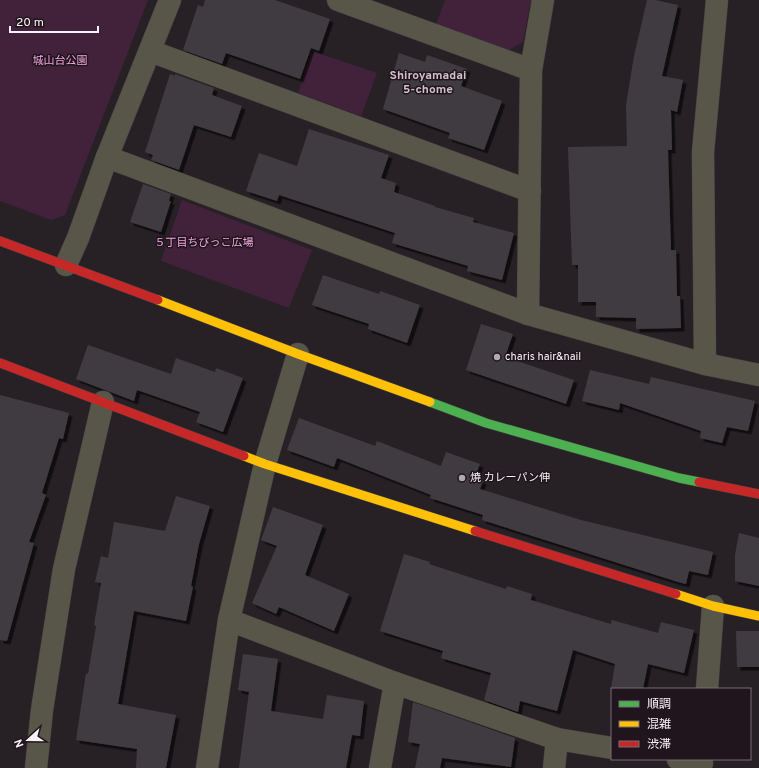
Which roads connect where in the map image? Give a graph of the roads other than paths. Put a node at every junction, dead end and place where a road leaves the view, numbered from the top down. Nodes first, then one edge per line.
1 (170, 0) edge
2 (543, 0) edge
3 (717, 0) edge
4 (344, 1) edge
5 (150, 52) junction
6 (531, 70) junction
7 (107, 157) junction
8 (530, 191) junction
9 (0, 241) edge
10 (66, 265) junction
11 (528, 314) junction
12 (298, 354) junction
13 (0, 363) edge
14 (705, 364) junction
15 (759, 375) edge
16 (103, 402) junction
17 (265, 464) junction
18 (759, 494) edge
19 (713, 606) junction
20 (759, 616) edge
21 (228, 620) junction
22 (395, 683) junction
23 (707, 688) edge
24 (557, 740) junction
25 (611, 748) edge
26 (684, 760) edge
27 (702, 763) edge
28 (36, 768) edge
29 (207, 768) edge
30 (380, 768) edge
31 (554, 768) edge

1 - 5 street
2 - 6 street
3 - 14 street
4 - 6 street
5 - 7 street
5 - 8 street
6 - 8 street
7 - 10 street
7 - 11 street
8 - 11 street
9 - 10 street
10 - 12 street
11 - 14 street
12 - 17 street
12 - 18 street
13 - 16 street
14 - 15 street
16 - 17 street
16 - 28 street
17 - 19 street
17 - 21 street
19 - 20 street
19 - 23 street
21 - 22 street
21 - 29 street
22 - 24 street
22 - 30 street
24 - 25 street
24 - 31 street
26 - 27 street

